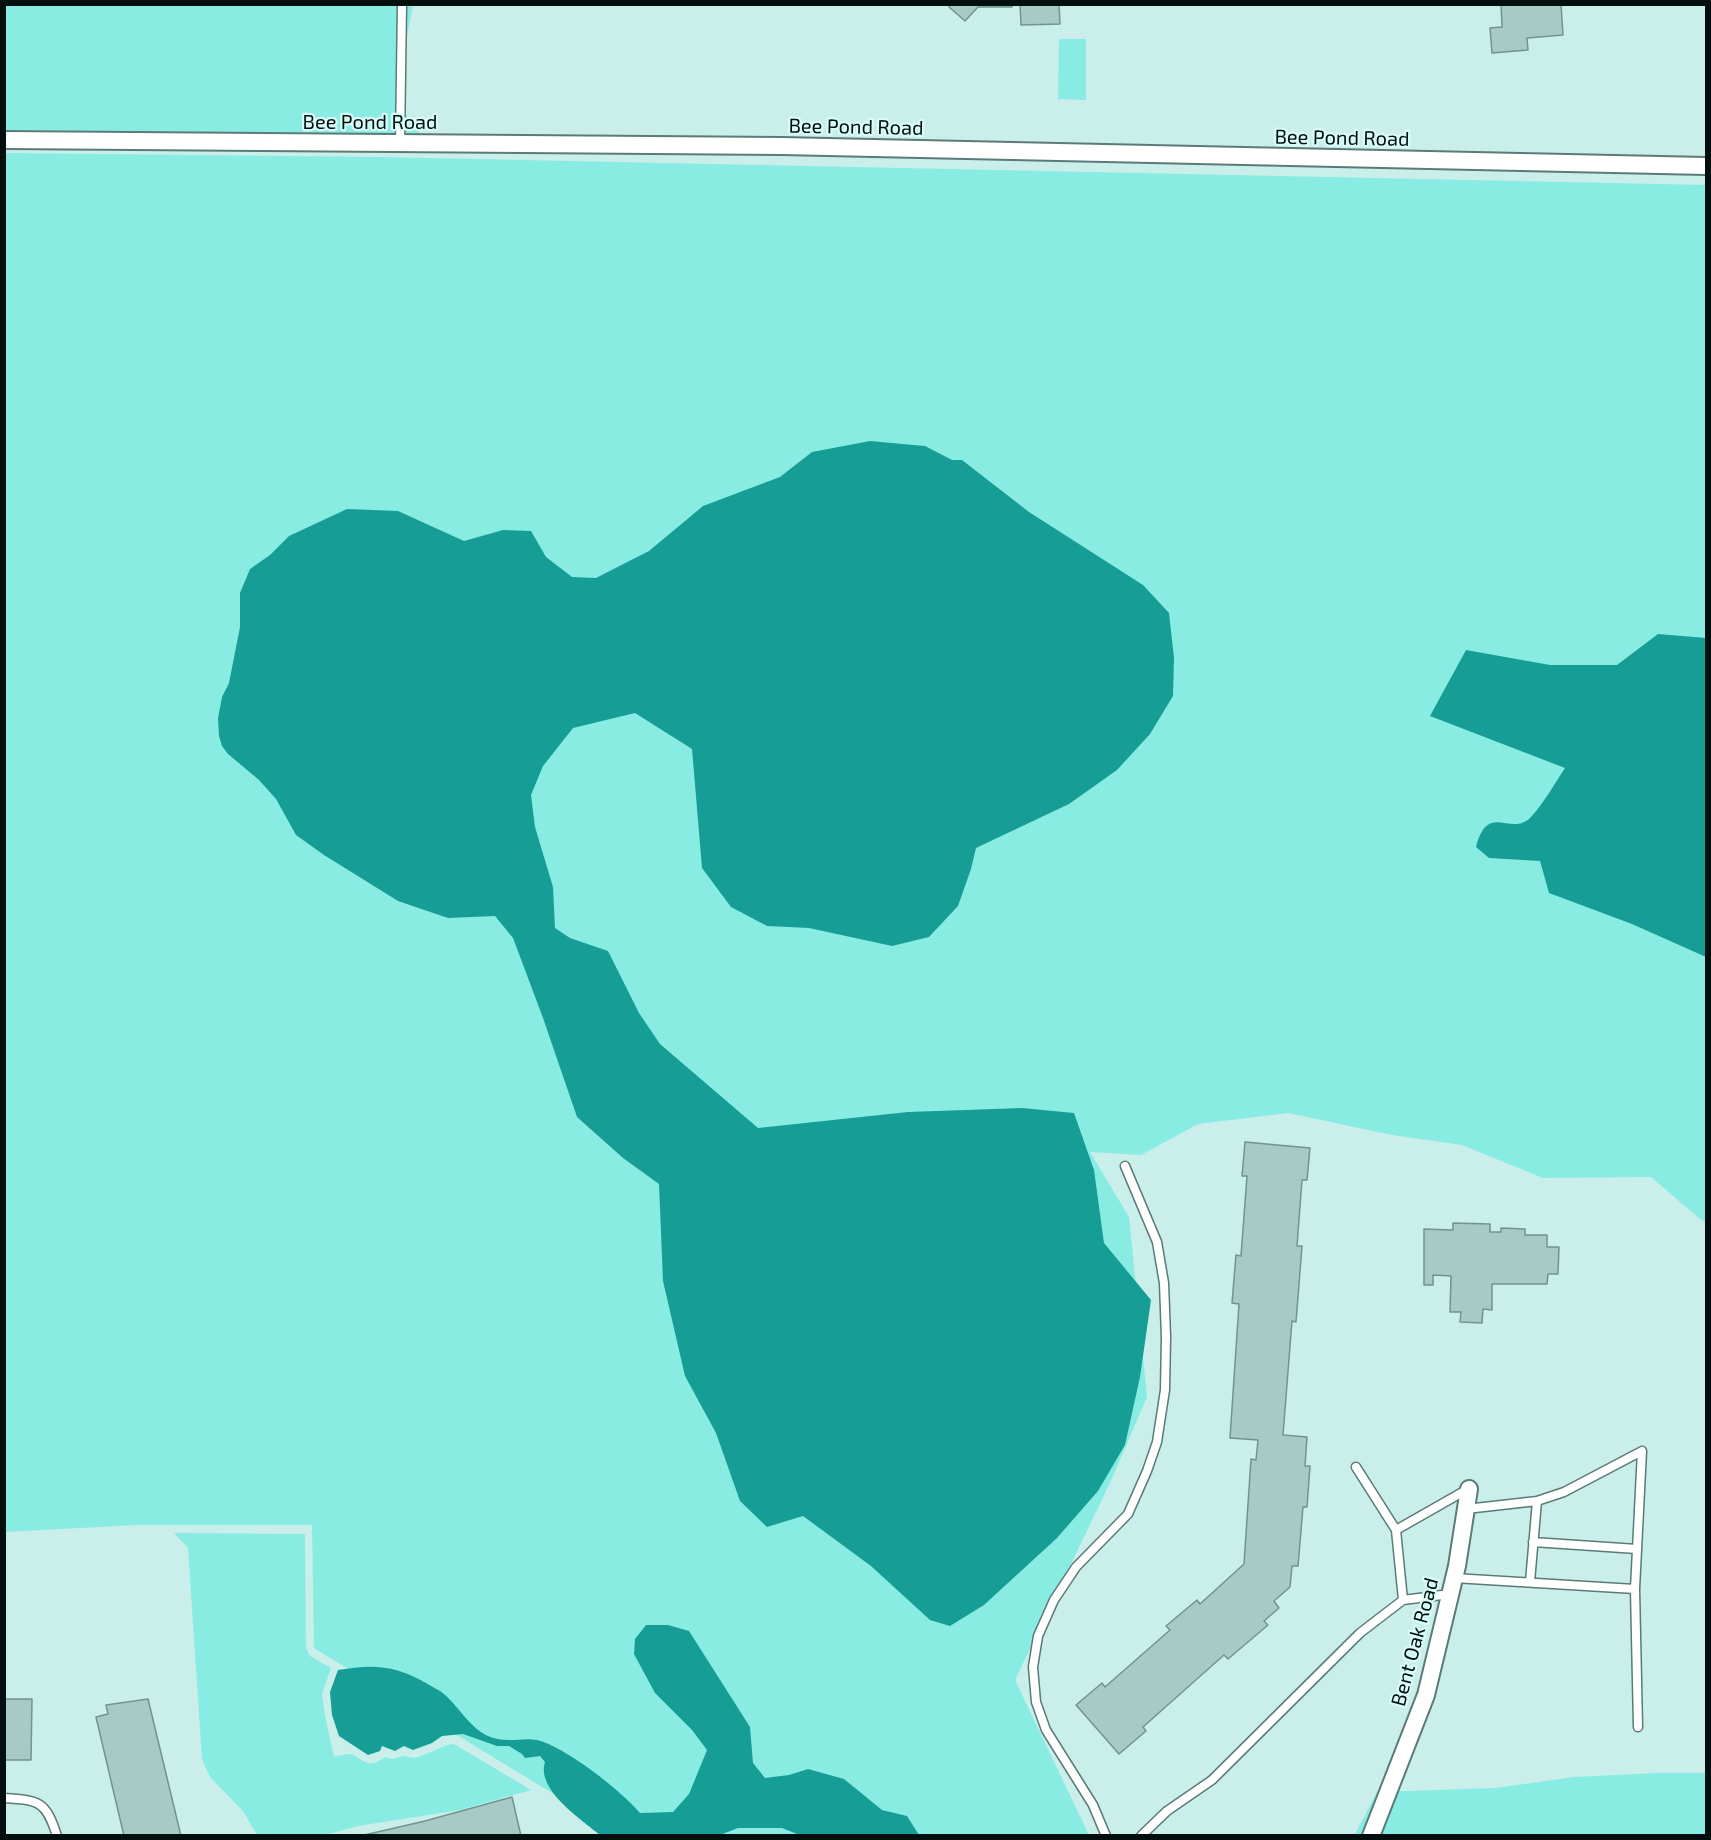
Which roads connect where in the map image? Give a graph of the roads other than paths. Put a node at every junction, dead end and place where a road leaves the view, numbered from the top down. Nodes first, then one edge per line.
1 (402, 4) edge
2 (4, 140) edge
3 (400, 143) junction
4 (1707, 166) edge
5 (1125, 1166) dead end
6 (1356, 1467) dead end
7 (1468, 1489) joint
8 (1537, 1501) junction
9 (1466, 1509) junction
10 (1396, 1530) junction
11 (1533, 1542) junction
12 (1637, 1549) junction
13 (1530, 1582) junction
14 (1452, 1586) junction
15 (1635, 1589) junction
16 (1403, 1600) junction
17 (1638, 1727) dead end
18 (4, 1798) edge
19 (57, 1836) edge
20 (1106, 1836) edge
21 (1141, 1836) edge
22 (1371, 1836) edge

1 - 3 lane
2 - 3 street, Bee Pond Road
3 - 4 street, Bee Pond Road
5 - 20 lane
6 - 10 lane
7 - 9 street, Bent Oak Road
7 - 10 lane
8 - 9 lane
8 - 11 lane
8 - 12 lane
9 - 14 street, Bent Oak Road
10 - 16 lane
11 - 12 lane
11 - 13 lane
12 - 15 lane
13 - 14 lane
13 - 15 lane
14 - 16 lane
14 - 22 street, Bent Oak Road
15 - 17 lane
16 - 21 lane
18 - 19 lane

